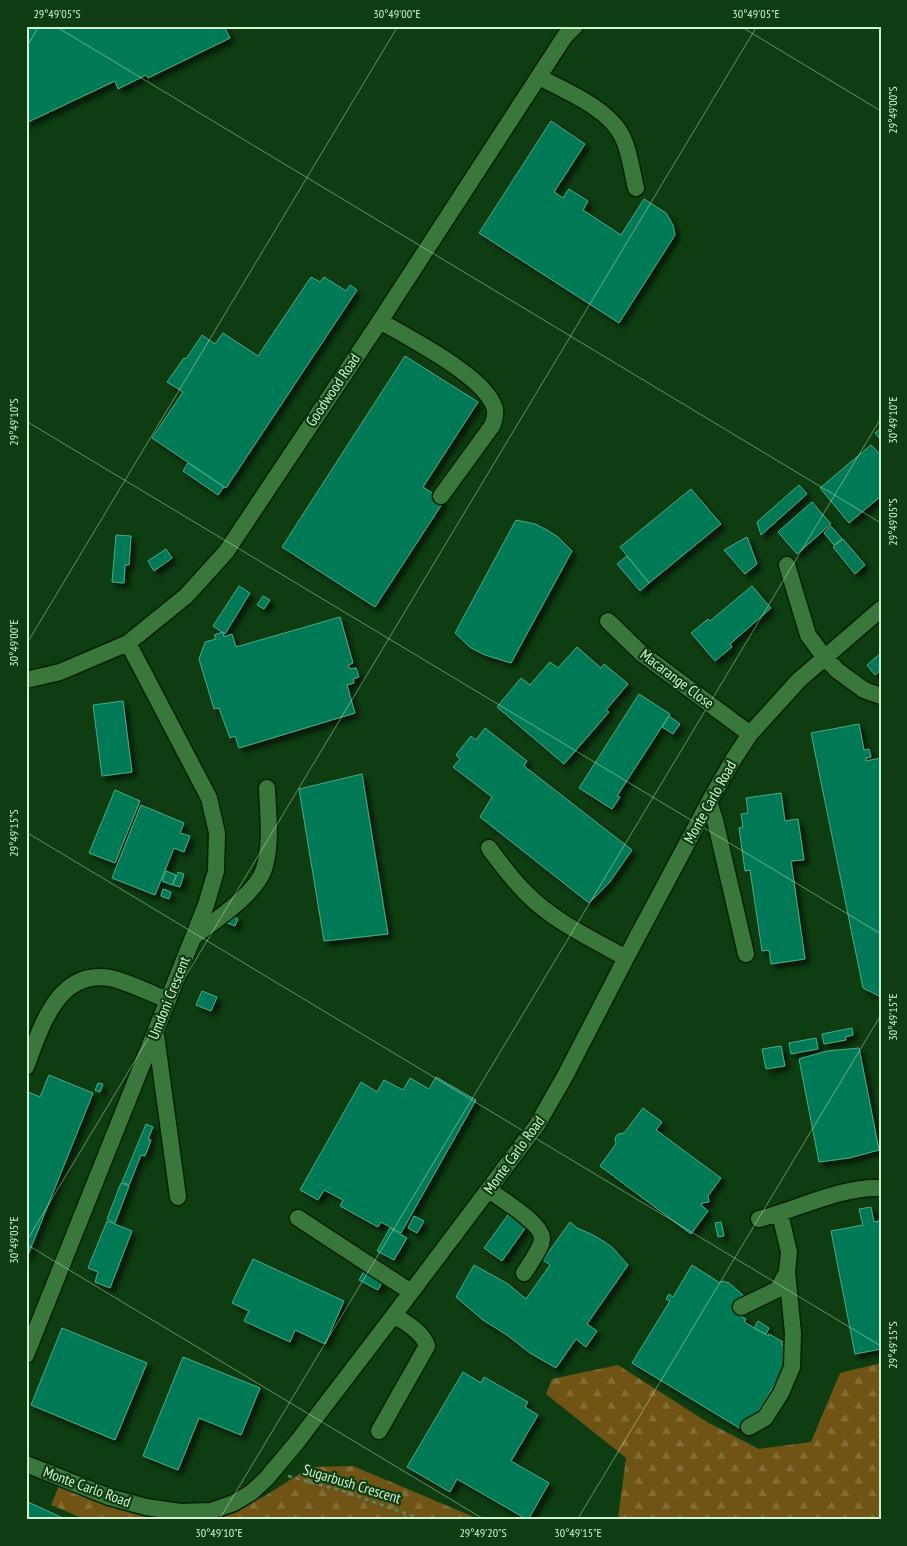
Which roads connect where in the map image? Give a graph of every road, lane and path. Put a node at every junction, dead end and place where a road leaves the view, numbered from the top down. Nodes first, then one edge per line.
1 (566, 30) edge
2 (539, 77) junction
3 (636, 188) dead end
4 (380, 320) junction
5 (441, 496) dead end
6 (787, 565) dead end
7 (881, 609) edge
8 (608, 620) dead end
9 (128, 643) junction
10 (825, 658) junction
11 (26, 680) edge
12 (881, 696) edge
13 (750, 734) junction
14 (267, 788) dead end
15 (709, 802) junction
16 (489, 848) dead end
17 (193, 938) junction
18 (746, 954) dead end
19 (626, 958) junction
20 (168, 1000) junction
21 (156, 1032) junction
22 (26, 1067) edge
23 (881, 1188) edge
24 (489, 1190) junction
25 (178, 1197) dead end
26 (780, 1214) junction
27 (298, 1218) dead end
28 (759, 1219) dead end
29 (787, 1272) junction
30 (524, 1273) dead end
31 (411, 1292) junction
32 (741, 1307) dead end
33 (394, 1315) junction
34 (26, 1355) edge
35 (748, 1427) dead end
36 (379, 1431) dead end
37 (26, 1464) edge
38 (272, 1472) junction
39 (424, 1520) edge

1 - 2 street, Goodwood Road
2 - 3 street
2 - 4 street, Goodwood Road
4 - 5 street
4 - 9 street, Goodwood Road
6 - 10 street
7 - 10 street, Monte Carlo Road
8 - 13 street, Macarange Close
9 - 11 street, Goodwood Road
9 - 17 street, Umdoni Crescent
10 - 12 street
10 - 13 street, Monte Carlo Road
13 - 15 street, Monte Carlo Road
14 - 17 street
15 - 18 street
15 - 19 street, Monte Carlo Road
16 - 19 street
17 - 20 street, Umdoni Crescent
19 - 24 street, Monte Carlo Road
20 - 21 street, Umdoni Crescent
20 - 22 street
21 - 25 street
21 - 34 street, Umdoni Crescent
23 - 26 street
24 - 30 street
24 - 31 street, Monte Carlo Road
26 - 28 street
26 - 29 street
27 - 31 street
29 - 32 street
29 - 35 street
31 - 33 street, Monte Carlo Road
33 - 36 street
33 - 38 street, Monte Carlo Road
37 - 38 street, Monte Carlo Road
38 - 39 path, Sugarbush Crescent

